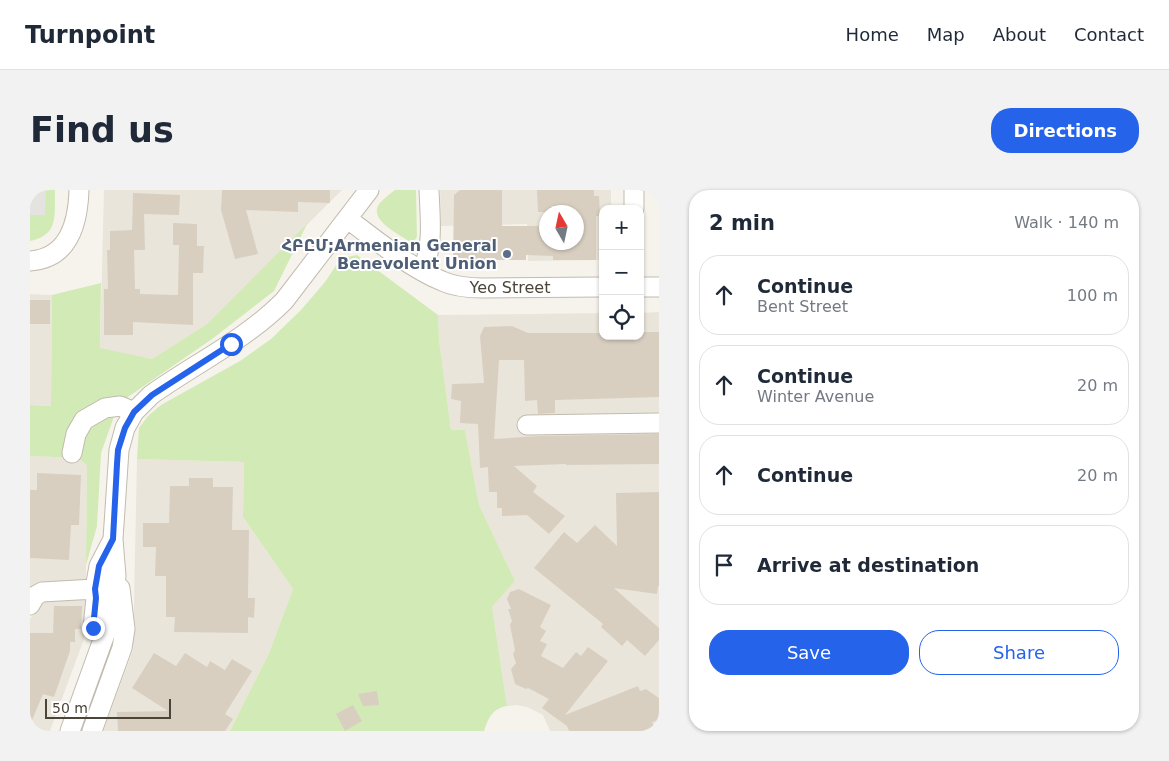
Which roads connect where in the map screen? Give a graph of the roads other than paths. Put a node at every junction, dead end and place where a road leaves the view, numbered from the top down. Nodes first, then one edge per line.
1 (79, 190) edge
2 (369, 190) edge
3 (429, 190) edge
4 (634, 190) edge
5 (634, 205) edge
6 (348, 219) junction
7 (30, 261) edge
8 (422, 271) junction
9 (599, 287) edge
10 (644, 287) edge
11 (659, 287) edge
12 (134, 412) junction
13 (659, 424) edge
14 (527, 425) dead end
15 (72, 453) dead end
16 (113, 539) junction
17 (116, 567) junction
18 (95, 589) junction
19 (30, 604) edge
20 (93, 628) dead end
21 (70, 731) edge
22 (92, 731) edge

1 - 7 street
2 - 6 street
3 - 8 street
4 - 5 street
6 - 8 street, Yeo Street
6 - 12 street
8 - 9 street, Yeo Street
10 - 11 street
12 - 15 street
12 - 16 street
13 - 14 street
16 - 17 street
16 - 18 street
17 - 21 street
17 - 22 street
18 - 19 street
18 - 20 street

